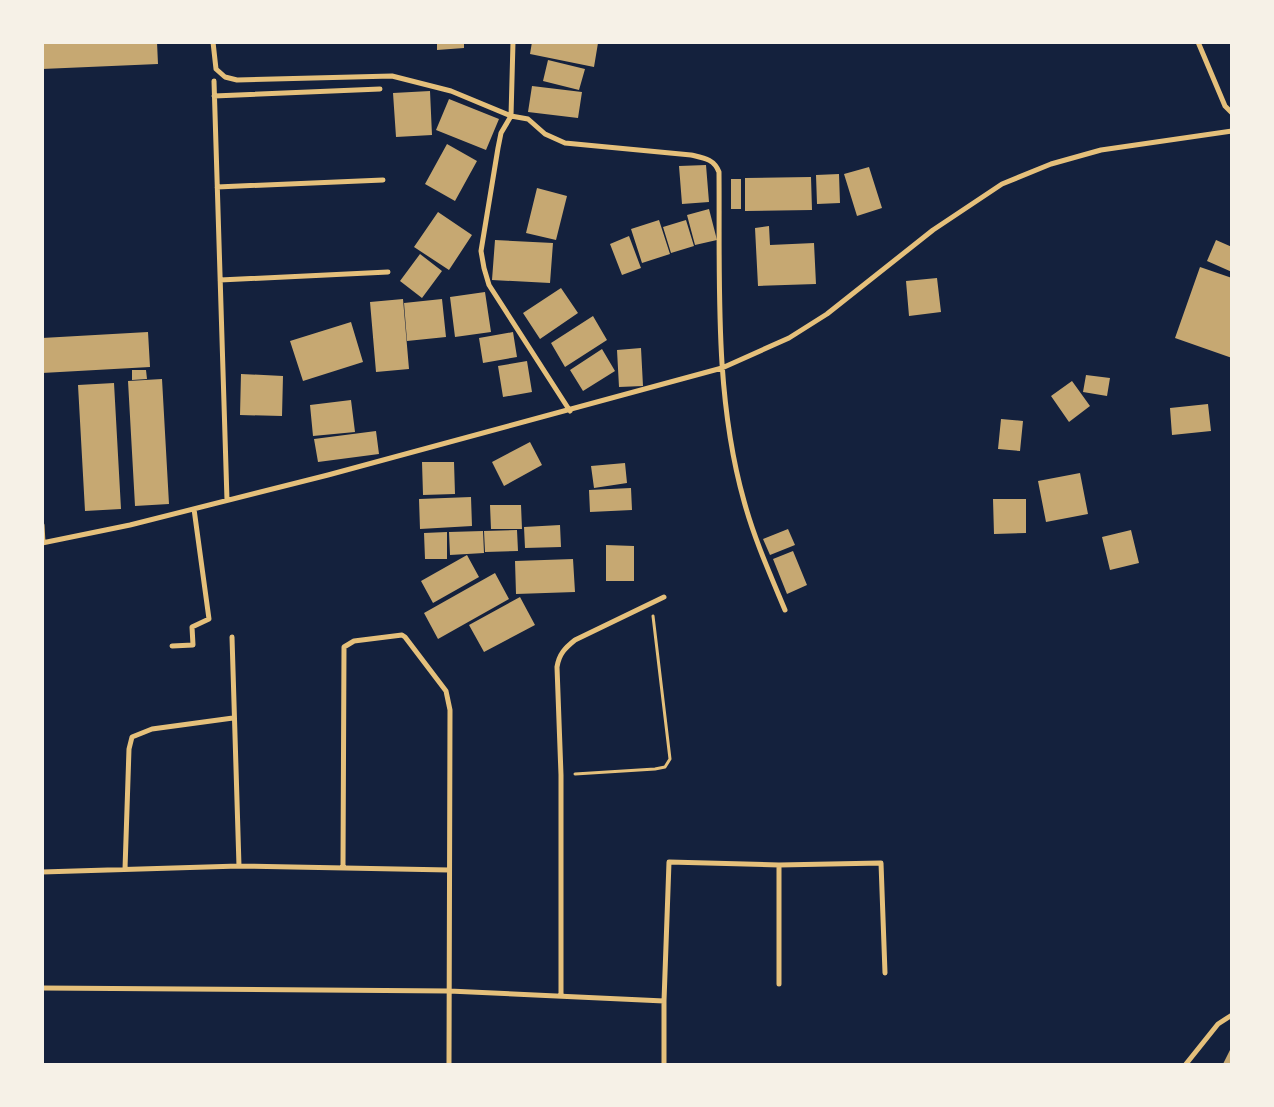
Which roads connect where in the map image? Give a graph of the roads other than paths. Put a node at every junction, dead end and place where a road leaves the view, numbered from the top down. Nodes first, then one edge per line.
1 (213, 42) edge
2 (513, 42) edge
3 (1198, 42) edge
4 (214, 81) dead end
5 (380, 90) dead end
6 (214, 96) junction
7 (1232, 113) edge
8 (512, 116) junction
9 (1232, 131) edge
10 (383, 180) dead end
11 (217, 187) junction
12 (388, 272) dead end
13 (220, 280) junction
14 (722, 368) junction
15 (570, 411) junction
16 (227, 500) junction
17 (194, 508) junction
18 (42, 526) edge
19 (43, 543) edge
20 (664, 597) dead end
21 (785, 610) dead end
22 (232, 637) dead end
23 (172, 646) dead end
24 (233, 718) junction
25 (779, 865) junction
26 (239, 866) junction
27 (343, 867) junction
28 (125, 870) junction
29 (449, 870) junction
30 (42, 872) edge
31 (885, 973) dead end
32 (779, 984) dead end
33 (42, 988) edge
34 (449, 991) junction
35 (561, 995) junction
36 (664, 1001) junction
37 (1232, 1016) edge
38 (449, 1064) edge
39 (664, 1064) edge
40 (1186, 1064) edge

1 - 8 street
2 - 8 street
3 - 7 street
4 - 6 street
5 - 6 street
6 - 11 street
8 - 14 street
8 - 15 street
9 - 14 street
10 - 11 street
11 - 13 street
12 - 13 street
13 - 16 street
14 - 15 street
14 - 21 street
15 - 16 street
16 - 17 street
17 - 19 street
17 - 23 street
18 - 19 street
20 - 35 street
22 - 24 street
24 - 26 street
24 - 28 street
25 - 31 street
25 - 32 street
25 - 36 street
26 - 27 street
26 - 28 street
27 - 29 street
27 - 29 street
28 - 30 street
29 - 34 street
33 - 34 street
34 - 35 street
34 - 38 street
35 - 36 street
36 - 39 street
37 - 40 street

